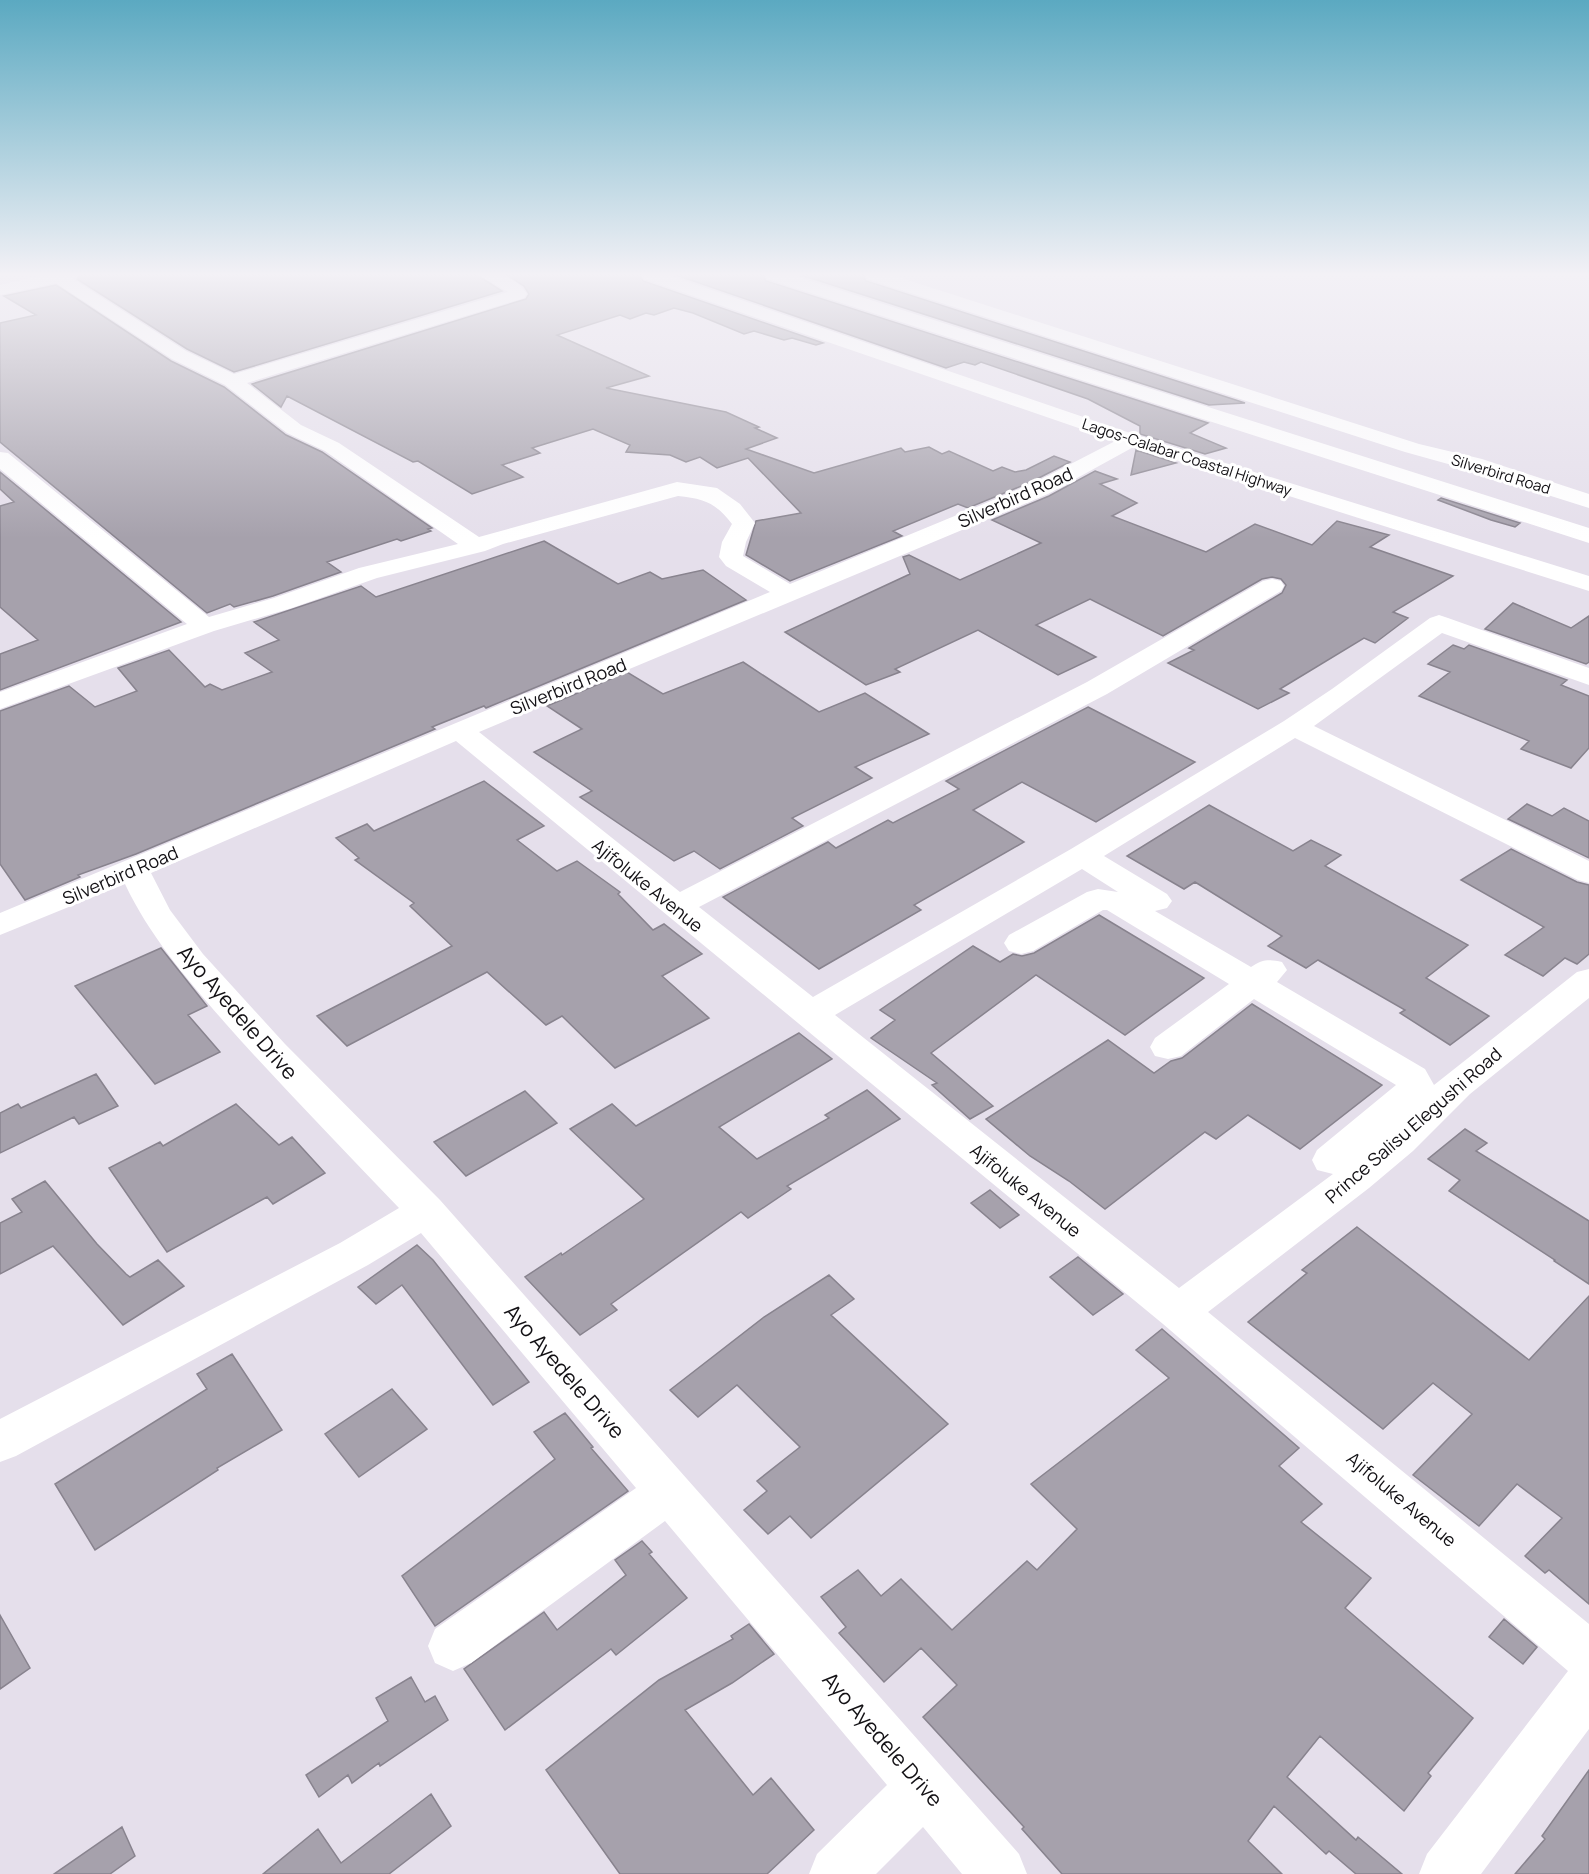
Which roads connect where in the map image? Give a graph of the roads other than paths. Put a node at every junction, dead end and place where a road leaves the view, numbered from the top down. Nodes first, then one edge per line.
1 (194, 362) edge
2 (293, 362) edge
3 (904, 362) edge
4 (1044, 362) edge
5 (1149, 362) edge
6 (232, 381) junction
7 (1132, 440) junction
8 (0, 458) edge
9 (1589, 501) edge
10 (1589, 536) edge
11 (477, 546) junction
12 (1589, 584) edge
13 (1272, 586) dead end
14 (790, 594) junction
15 (205, 626) junction
16 (1589, 677) edge
17 (0, 701) edge
18 (1294, 727) junction
19 (459, 730) junction
20 (1082, 856) junction
21 (133, 869) junction
22 (1589, 873) edge
23 (675, 907) junction
24 (0, 925) edge
25 (1021, 943) dead end
26 (1261, 977) junction
27 (1589, 980) edge
28 (809, 1016) junction
29 (1168, 1047) dead end
30 (1457, 1085) junction
31 (1331, 1160) dead end
32 (426, 1211) junction
33 (1178, 1312) junction
34 (0, 1442) edge
35 (669, 1491) junction
36 (453, 1646) dead end
37 (1589, 1656) edge
38 (1589, 1686) edge
39 (924, 1786) junction
40 (837, 1874) edge
41 (999, 1874) edge
42 (1447, 1874) edge

1 - 6 main road
2 - 6 main road
3 - 7 main road, Lagos-Calabar Coastal Highway
4 - 10 main road
5 - 9 main road, Silverbird Road
6 - 11 main road
7 - 12 main road, Lagos-Calabar Coastal Highway
7 - 14 main road, Silverbird Road
8 - 15 main road
11 - 14 main road
11 - 15 main road
13 - 23 main road
14 - 19 main road, Silverbird Road
15 - 17 main road
16 - 18 main road
18 - 20 main road
18 - 22 main road
19 - 21 main road, Silverbird Road
19 - 23 main road, Ajifoluke Avenue
20 - 26 main road
20 - 28 main road
21 - 24 main road, Silverbird Road
21 - 32 main road, Ayo Ayedele Drive
23 - 28 main road, Ajifoluke Avenue
25 - 26 main road
26 - 29 main road
26 - 30 main road
26 - 31 main road
27 - 30 main road, Prince Salisu Elegushi Road
28 - 33 main road, Ajifoluke Avenue
30 - 33 main road, Prince Salisu Elegushi Road
32 - 34 main road
32 - 35 main road, Ayo Ayedele Drive
33 - 37 main road, Ajifoluke Avenue
35 - 36 main road
35 - 39 main road, Ayo Ayedele Drive
38 - 42 main road
39 - 40 main road
39 - 41 main road, Ayo Ayedele Drive

